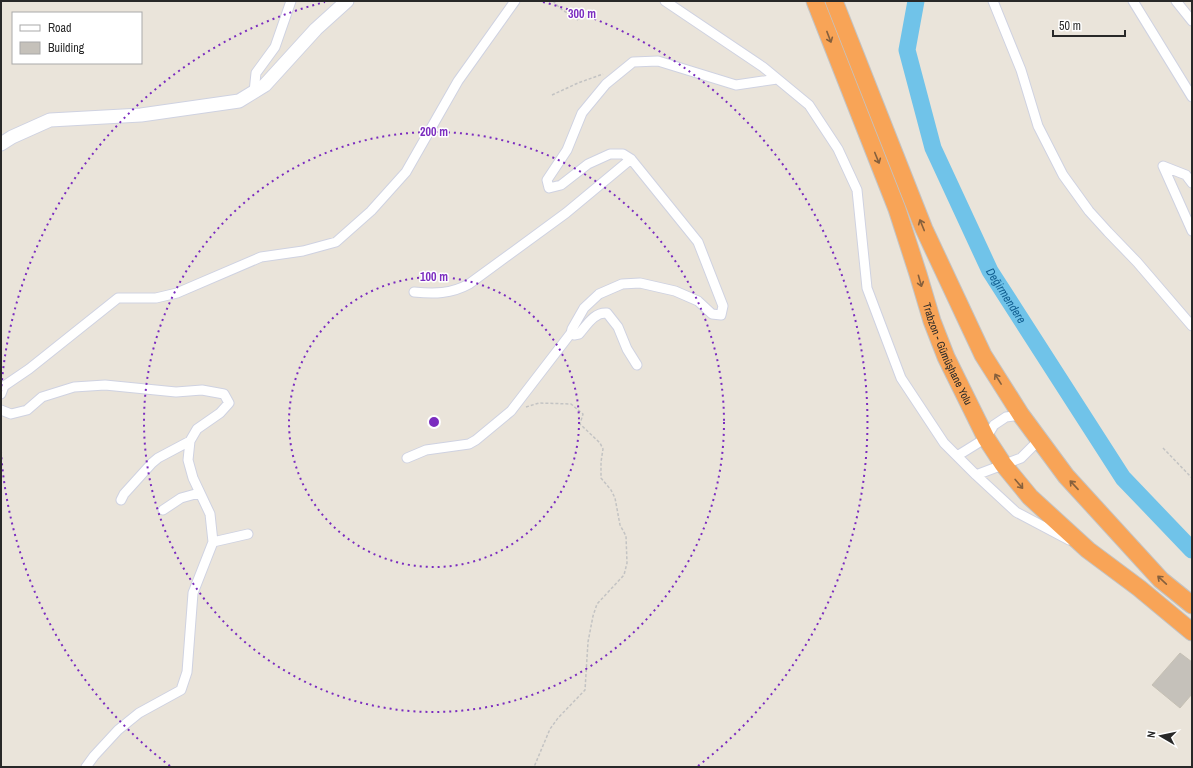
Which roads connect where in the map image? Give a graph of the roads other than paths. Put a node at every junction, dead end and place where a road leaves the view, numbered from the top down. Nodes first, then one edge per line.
1 (291, 1) edge
2 (347, 1) edge
3 (515, 1) edge
4 (665, 1) edge
5 (815, 1) edge
6 (834, 1) edge
7 (993, 1) edge
8 (1133, 1) edge
9 (1176, 1) edge
10 (1192, 21) edge
11 (777, 79) junction
12 (254, 92) junction
13 (1192, 97) edge
14 (1, 144) edge
15 (631, 159) junction
16 (1192, 183) edge
17 (1192, 231) edge
18 (414, 292) dead end
19 (1192, 326) edge
20 (571, 333) junction
21 (637, 365) dead end
22 (1, 394) edge
23 (1, 410) edge
24 (1020, 415) junction
25 (986, 438) junction
26 (1039, 440) junction
27 (190, 441) junction
28 (957, 456) junction
29 (407, 458) dead end
30 (1003, 464) junction
31 (976, 475) junction
32 (199, 493) junction
33 (121, 500) dead end
34 (163, 510) dead end
35 (248, 534) dead end
36 (213, 542) junction
37 (1088, 550) junction
38 (1192, 605) edge
39 (1192, 632) edge
40 (86, 767) edge

1 - 12 street
2 - 12 street
3 - 22 street
4 - 11 street
5 -> 25 highway, Trabzon - Gümüşhane Yolu
24 -> 6 highway
7 - 19 street
8 - 13 street
9 - 10 street
11 - 15 street
11 - 28 street
12 - 14 street
15 - 18 street
15 - 20 street
16 - 17 street
20 - 21 street
20 - 29 street
23 - 27 street
24 - 25 street
24 - 26 highway
25 - 28 street
25 - 30 highway, Trabzon - Gümüşhane Yolu
26 - 30 street
38 -> 26 highway
27 - 32 street
27 - 33 street
28 - 31 street
30 - 31 street
30 -> 37 highway, Trabzon - Gümüşhane Yolu
31 - 37 street
32 - 34 street
32 - 36 street
35 - 36 street
36 - 40 street
37 - 39 highway, Trabzon - Gümüşhane Yolu

